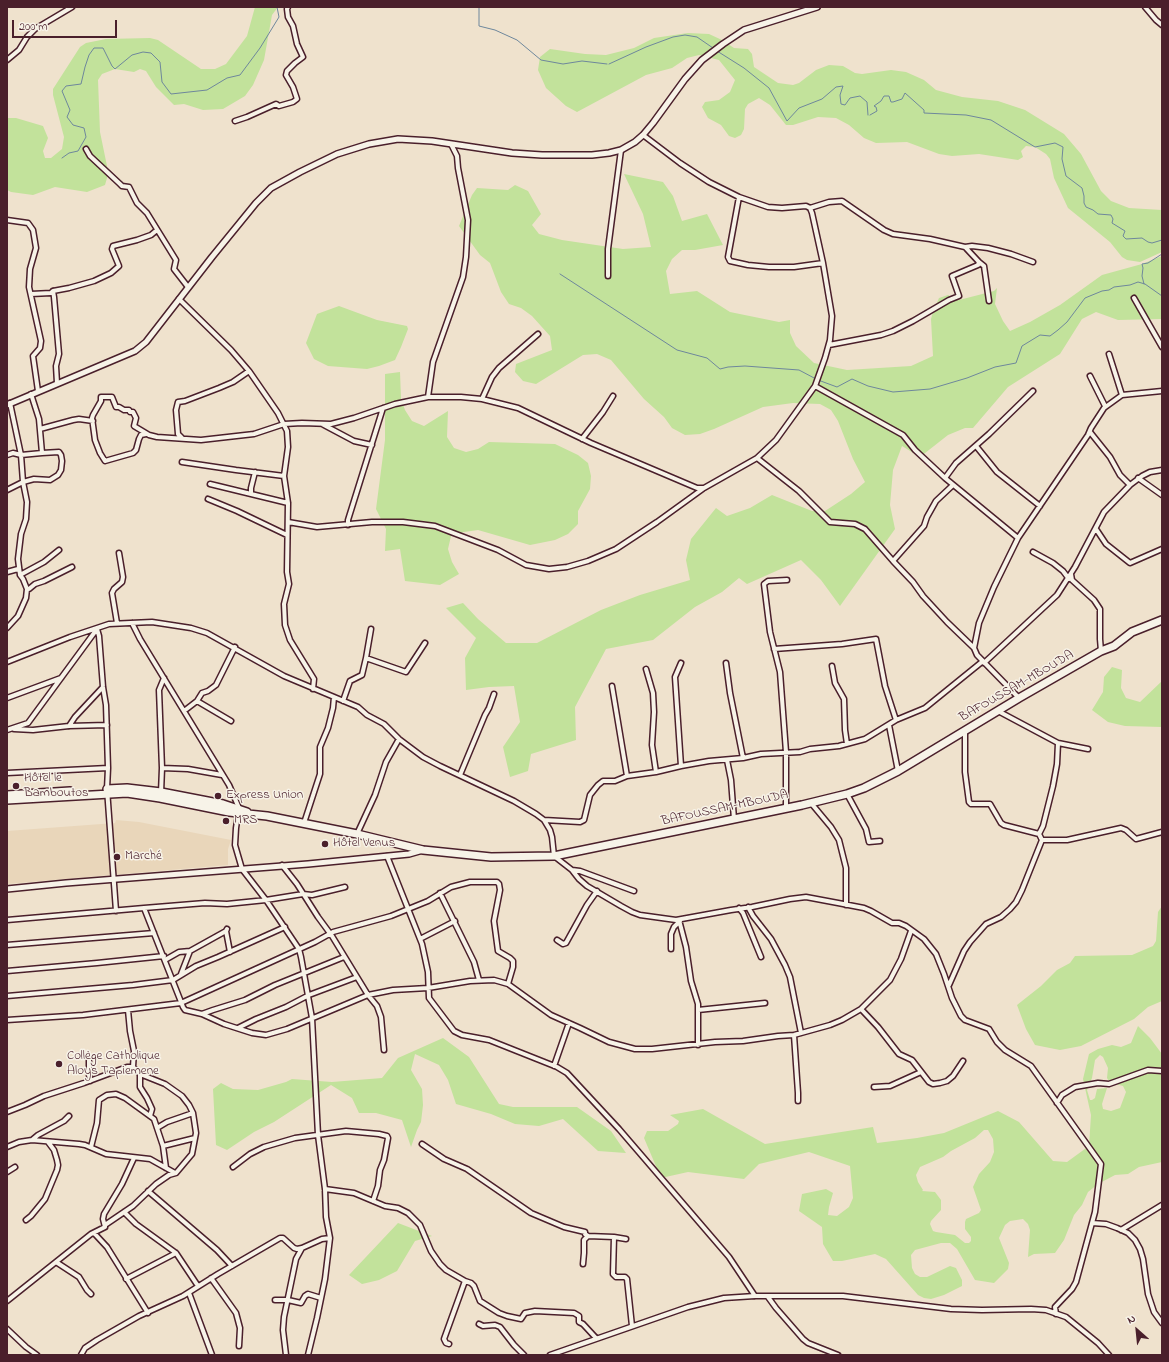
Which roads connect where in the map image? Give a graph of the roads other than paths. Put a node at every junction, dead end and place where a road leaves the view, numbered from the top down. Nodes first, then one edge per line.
1 (72, 7) edge
2 (288, 7) edge
3 (818, 7) edge
4 (1146, 7) edge
5 (1162, 25) edge
6 (7, 60) edge
7 (235, 121) dead end
8 (644, 135) junction
9 (451, 144) junction
10 (86, 149) dead end
11 (621, 150) junction
12 (740, 197) junction
13 (810, 208) junction
14 (7, 220) edge
15 (157, 230) junction
16 (964, 247) junction
17 (979, 262) junction
18 (1033, 262) dead end
19 (823, 263) junction
20 (608, 276) dead end
21 (188, 287) junction
22 (53, 291) junction
23 (31, 294) junction
24 (1134, 298) dead end
25 (179, 299) junction
26 (989, 301) dead end
27 (538, 334) dead end
28 (829, 345) junction
29 (1162, 347) edge
30 (1109, 354) dead end
31 (249, 371) junction
32 (1090, 376) dead end
33 (57, 383) junction
34 (815, 386) junction
35 (38, 391) junction
36 (1033, 391) dead end
37 (1162, 391) edge
38 (31, 394) junction
39 (1122, 395) junction
40 (613, 396) dead end
41 (428, 397) junction
42 (482, 399) junction
43 (8, 404) edge
44 (1105, 406) junction
45 (383, 408) junction
46 (93, 421) junction
47 (284, 424) junction
48 (322, 424) junction
49 (40, 429) junction
50 (1090, 432) junction
51 (146, 434) junction
52 (183, 439) junction
53 (582, 439) junction
54 (372, 444) junction
55 (976, 446) junction
56 (42, 453) junction
57 (7, 455) edge
58 (21, 455) junction
59 (757, 458) junction
60 (182, 462) dead end
61 (1162, 470) edge
62 (255, 472) junction
63 (284, 476) junction
64 (945, 478) junction
65 (1138, 478) junction
66 (23, 482) junction
67 (210, 484) dead end
68 (953, 485) junction
69 (1130, 485) junction
70 (704, 488) junction
71 (7, 490) edge
72 (251, 494) junction
73 (1162, 495) edge
74 (208, 499) dead end
75 (288, 503) junction
76 (1040, 506) junction
77 (288, 522) junction
78 (348, 522) junction
79 (1096, 529) junction
80 (287, 535) junction
81 (1018, 538) junction
82 (1162, 549) edge
83 (59, 550) dead end
84 (1033, 552) dead end
85 (119, 553) dead end
86 (893, 561) junction
87 (72, 567) dead end
88 (18, 569) junction
89 (7, 572) edge
90 (1071, 573) junction
91 (20, 575) junction
92 (1069, 579) junction
93 (787, 580) dead end
94 (27, 589) junction
95 (1162, 620) edge
96 (117, 623) junction
97 (132, 623) junction
98 (7, 628) edge
99 (97, 629) junction
100 (371, 630) dead end
101 (425, 643) dead end
102 (234, 647) junction
103 (974, 648) junction
104 (774, 649) junction
105 (1101, 651) junction
106 (366, 658) junction
107 (7, 662) edge
108 (984, 662) junction
109 (681, 663) dead end
110 (726, 663) dead end
111 (832, 666) dead end
112 (646, 669) dead end
113 (61, 678) junction
114 (164, 678) junction
115 (612, 686) dead end
116 (103, 687) junction
117 (313, 689) junction
118 (494, 694) dead end
119 (7, 698) edge
120 (334, 698) junction
121 (1019, 698) junction
122 (197, 701) junction
123 (343, 701) junction
124 (998, 711) junction
125 (184, 712) junction
126 (896, 720) junction
127 (231, 721) dead end
128 (889, 724) junction
129 (107, 725) junction
130 (70, 726) junction
131 (9, 730) edge
132 (965, 730) junction
133 (399, 739) junction
134 (1058, 743) junction
135 (847, 744) junction
136 (1088, 749) dead end
137 (786, 752) junction
138 (743, 758) junction
139 (727, 760) junction
140 (681, 766) junction
141 (108, 768) junction
142 (162, 768) junction
143 (898, 771) junction
144 (656, 772) junction
145 (7, 773) edge
146 (222, 775) junction
147 (460, 775) junction
148 (627, 776) junction
149 (107, 792) junction
150 (847, 794) junction
151 (7, 795) edge
152 (160, 795) junction
153 (20, 796) junction
154 (7, 800) edge
155 (811, 803) junction
156 (786, 808) junction
157 (239, 811) junction
158 (734, 819) junction
159 (544, 820) junction
160 (304, 823) junction
161 (1162, 832) edge
162 (357, 834) junction
163 (1039, 834) junction
164 (1042, 840) junction
165 (880, 841) dead end
166 (422, 850) junction
167 (387, 856) junction
168 (554, 856) junction
169 (282, 866) junction
170 (242, 869) junction
171 (572, 870) junction
172 (114, 879) junction
173 (345, 887) dead end
174 (7, 889) edge
175 (597, 891) junction
176 (634, 891) dead end
177 (440, 893) junction
178 (304, 894) junction
179 (266, 900) junction
180 (846, 904) junction
181 (748, 907) junction
182 (144, 908) junction
183 (739, 908) junction
184 (408, 909) junction
185 (116, 911) junction
186 (7, 920) edge
187 (679, 920) junction
188 (455, 921) junction
189 (285, 927) junction
190 (911, 930) junction
191 (154, 933) junction
192 (330, 934) junction
193 (420, 939) junction
194 (557, 940) dead end
195 (7, 945) edge
196 (299, 949) junction
197 (671, 949) dead end
198 (190, 951) junction
199 (230, 952) junction
200 (164, 956) junction
201 (344, 957) junction
202 (761, 957) dead end
203 (166, 960) junction
204 (7, 971) edge
205 (305, 973) junction
206 (181, 975) junction
207 (357, 977) junction
208 (172, 980) junction
209 (479, 980) junction
210 (508, 984) junction
211 (948, 985) junction
212 (428, 988) junction
213 (309, 995) junction
214 (7, 996) edge
215 (368, 996) junction
216 (181, 1003) junction
217 (765, 1003) dead end
218 (861, 1009) junction
219 (128, 1010) junction
220 (698, 1010) junction
221 (202, 1014) junction
222 (312, 1018) junction
223 (7, 1020) edge
224 (569, 1023) junction
225 (238, 1028) junction
226 (801, 1033) junction
227 (794, 1035) junction
228 (698, 1045) junction
229 (384, 1050) dead end
230 (89, 1060) dead end
231 (963, 1061) dead end
232 (554, 1066) junction
233 (134, 1067) junction
234 (1162, 1071) edge
235 (921, 1072) junction
236 (140, 1074) junction
237 (90, 1081) junction
238 (874, 1087) dead end
239 (798, 1101) dead end
240 (1057, 1102) junction
241 (7, 1112) edge
242 (193, 1112) junction
243 (69, 1116) dead end
244 (150, 1116) junction
245 (157, 1128) junction
246 (318, 1135) junction
247 (195, 1138) junction
248 (32, 1140) junction
249 (48, 1142) junction
250 (422, 1144) dead end
251 (163, 1146) junction
252 (7, 1147) edge
253 (91, 1147) junction
254 (134, 1158) junction
255 (15, 1167) dead end
256 (233, 1167) dead end
257 (166, 1168) junction
258 (7, 1172) edge
259 (176, 1173) junction
260 (324, 1189) junction
261 (148, 1191) junction
262 (373, 1201) junction
263 (1162, 1206) edge
264 (124, 1212) junction
265 (26, 1220) dead end
266 (1092, 1223) junction
267 (105, 1227) junction
268 (1121, 1230) junction
269 (94, 1233) junction
270 (588, 1236) junction
271 (614, 1237) junction
272 (330, 1238) junction
273 (626, 1239) dead end
274 (302, 1248) junction
275 (176, 1253) junction
276 (56, 1262) junction
277 (583, 1264) dead end
278 (232, 1266) junction
279 (211, 1278) junction
280 (126, 1279) junction
281 (465, 1281) junction
282 (198, 1286) junction
283 (189, 1293) junction
284 (91, 1294) dead end
285 (755, 1296) junction
286 (768, 1297) junction
287 (321, 1298) junction
288 (275, 1300) dead end
289 (288, 1300) junction
290 (7, 1301) edge
291 (148, 1313) junction
292 (1056, 1314) junction
293 (1162, 1323) edge
294 (479, 1324) dead end
295 (632, 1326) junction
296 (7, 1329) edge
297 (596, 1338) junction
298 (449, 1344) dead end
299 (238, 1346) dead end
300 (37, 1355) edge
301 (81, 1355) edge
302 (212, 1355) edge
303 (286, 1355) edge
304 (308, 1355) edge
305 (524, 1355) edge
306 (550, 1355) edge
307 (838, 1355) edge
308 (1109, 1355) edge

1 - 6 street
2 - 7 street
3 - 8 street
4 - 5 street
8 - 11 street
8 - 12 street
9 - 11 street
9 - 21 street
9 - 41 street
10 - 15 street
11 - 20 street
12 - 13 street
12 - 19 street
13 - 16 street
13 - 19 street
14 - 23 street
15 - 21 street
15 - 22 street
16 - 17 street
16 - 18 street
17 - 26 street
17 - 28 street
19 - 28 street
21 - 25 street
22 - 23 street
22 - 33 street
23 - 35 street
24 - 29 street
25 - 31 street
25 - 33 street
27 - 42 street
28 - 34 street
30 - 39 street
31 - 47 street
31 - 52 street
32 - 44 street
33 - 35 street
34 - 59 street
34 - 64 street
35 - 38 street
36 - 55 street
37 - 39 street
38 - 43 street
38 - 49 street
39 - 44 street
40 - 53 street
41 - 42 street
41 - 45 street
42 - 53 street
43 - 58 street
44 - 50 street
45 - 48 street
45 - 54 street
46 - 49 street
46 - 51 street
46 - 51 street
47 - 48 street
47 - 52 street
47 - 63 street
48 - 54 street
49 - 56 street
50 - 69 street
50 - 76 street
51 - 52 street
53 - 70 street
54 - 78 street
55 - 64 street
55 - 76 street
56 - 58 street
56 - 66 street
57 - 58 street
58 - 66 street
59 - 70 street
59 - 86 street
60 - 62 street
61 - 65 street
62 - 63 street
62 - 72 street
63 - 75 street
64 - 68 street
65 - 69 street
65 - 73 street
66 - 71 street
66 - 88 street
67 - 72 street
68 - 81 street
68 - 86 street
69 - 79 street
70 - 78 street
72 - 75 street
74 - 80 street
75 - 77 street
76 - 81 street
77 - 78 street
77 - 80 street
79 - 82 street
79 - 90 street
80 - 117 street
81 - 103 street
83 - 91 street
84 - 92 street
85 - 96 street
86 - 103 street
87 - 94 street
88 - 89 street
88 - 91 street
90 - 92 street
90 - 105 street
91 - 94 street
92 - 108 street
93 - 104 street
94 - 98 street
95 - 105 highway, BAFOUSSAM-MBOUDA
96 - 97 street
96 - 99 street
97 - 102 street
97 - 114 street
99 - 107 street
99 - 113 street
99 - 116 street
100 - 106 street
101 - 106 street
102 - 117 street
102 - 122 street
103 - 108 street
104 - 126 street
104 - 137 street
105 - 121 highway, BAFOUSSAM-MBOUDA
106 - 123 street
108 - 121 street
108 - 126 street
109 - 140 street
110 - 138 street
111 - 135 street
112 - 144 street
113 - 119 street
113 - 131 street
114 - 125 street
114 - 142 street
115 - 148 street
116 - 129 street
116 - 130 street
117 - 120 street
118 - 147 street
120 - 123 street
120 - 160 street
121 - 124 highway, BAFOUSSAM-MBOUDA
122 - 125 street
122 - 127 street
123 - 133 street
124 - 132 highway, BAFOUSSAM-MBOUDA
124 - 134 street
125 - 146 street
126 - 128 street
128 - 135 street
128 - 143 street
129 - 130 street
129 - 141 street
130 - 131 street
132 - 143 highway, BAFOUSSAM-MBOUDA
132 - 163 street
133 - 147 street
133 - 162 street
134 - 136 street
134 - 163 street
135 - 137 street
137 - 138 street
137 - 156 street
138 - 139 street
139 - 140 street
139 - 158 street
140 - 144 street
141 - 145 street
141 - 149 street
142 - 146 street
142 - 152 street
143 - 150 highway, BAFOUSSAM-MBOUDA
144 - 148 street
146 - 157 street
147 - 159 street
148 - 159 street
149 - 152 highway, BAFOUSSAM-MBOUDA
149 - 153 highway, BAFOUSSAM-MBOUDA
149 - 172 street
150 - 155 highway, BAFOUSSAM-MBOUDA
150 - 165 street
151 - 153 highway, BAFOUSSAM-MBOUDA
152 - 157 highway, BAFOUSSAM-MBOUDA
153 - 154 highway, BAFOUSSAM-MBOUDA
155 - 156 highway, BAFOUSSAM-MBOUDA
155 - 180 street
156 - 158 highway, BAFOUSSAM-MBOUDA
157 - 160 highway, BAFOUSSAM-MBOUDA
157 - 170 street
158 - 168 highway, BAFOUSSAM-MBOUDA
159 - 168 street
160 - 162 highway, BAFOUSSAM-MBOUDA
161 - 164 street
162 - 166 highway, BAFOUSSAM-MBOUDA
163 - 164 street
164 - 211 street
166 - 167 street
166 - 168 highway, BAFOUSSAM-MBOUDA
167 - 169 street
167 - 184 street
168 - 171 street
169 - 170 street
169 - 178 street
170 - 172 street
170 - 179 street
171 - 175 street
171 - 176 street
172 - 174 street
172 - 185 street
173 - 178 street
175 - 187 street
175 - 194 street
177 - 184 street
177 - 188 street
177 - 210 street
178 - 179 street
178 - 192 street
179 - 182 street
179 - 189 street
180 - 181 street
180 - 190 street
181 - 183 street
181 - 226 street
182 - 185 street
182 - 191 street
183 - 187 street
183 - 202 street
184 - 192 street
184 - 193 street
185 - 186 street
187 - 197 street
187 - 220 street
188 - 193 street
188 - 209 street
189 - 196 street
189 - 199 street
190 - 211 street
190 - 218 street
191 - 195 street
191 - 200 street
192 - 196 street
192 - 201 street
193 - 212 street
196 - 205 street
196 - 216 street
198 - 199 street
198 - 203 street
198 - 206 street
199 - 206 street
200 - 203 street
200 - 204 street
201 - 205 street
201 - 207 street
203 - 208 street
205 - 213 street
205 - 221 street
206 - 208 street
207 - 213 street
207 - 215 street
208 - 214 street
208 - 216 street
209 - 210 street
209 - 212 street
210 - 224 street
211 - 240 street
212 - 215 street
212 - 232 street
213 - 222 street
213 - 225 street
215 - 222 street
215 - 229 street
216 - 219 street
216 - 221 street
217 - 220 street
218 - 226 street
218 - 235 street
219 - 223 street
219 - 233 street
220 - 228 street
221 - 225 street
222 - 225 street
222 - 246 street
224 - 228 street
224 - 232 street
226 - 227 street
227 - 228 street
227 - 239 street
230 - 237 street
231 - 235 street
232 - 285 street
233 - 236 street
233 - 237 street
234 - 240 street
235 - 238 street
236 - 242 street
236 - 244 street
237 - 241 street
240 - 266 street
242 - 245 street
242 - 247 street
243 - 248 street
244 - 245 street
244 - 253 street
245 - 251 street
246 - 256 street
246 - 260 street
246 - 262 street
247 - 251 street
247 - 259 street
248 - 249 street
248 - 252 street
249 - 253 street
249 - 265 street
250 - 270 street
251 - 257 street
253 - 254 street
254 - 257 street
254 - 267 street
255 - 258 street
257 - 259 street
259 - 261 street
260 - 262 street
260 - 272 street
261 - 264 street
261 - 278 street
262 - 281 street
263 - 268 street
264 - 267 street
264 - 275 street
266 - 268 street
266 - 292 street
267 - 269 street
268 - 293 street
269 - 276 street
269 - 280 street
270 - 271 street
270 - 277 street
271 - 273 street
271 - 295 street
272 - 274 street
272 - 287 street
274 - 278 street
274 - 289 street
275 - 280 street
275 - 282 street
276 - 284 street
276 - 290 street
278 - 279 street
279 - 282 street
279 - 299 street
280 - 291 street
281 - 297 street
281 - 298 street
282 - 283 street
283 - 291 street
283 - 302 street
285 - 286 street
285 - 295 street
286 - 292 street
286 - 307 street
287 - 289 street
287 - 304 street
288 - 289 street
289 - 303 street
291 - 301 street
292 - 308 street
294 - 305 street
295 - 297 street
296 - 300 street
297 - 306 street

